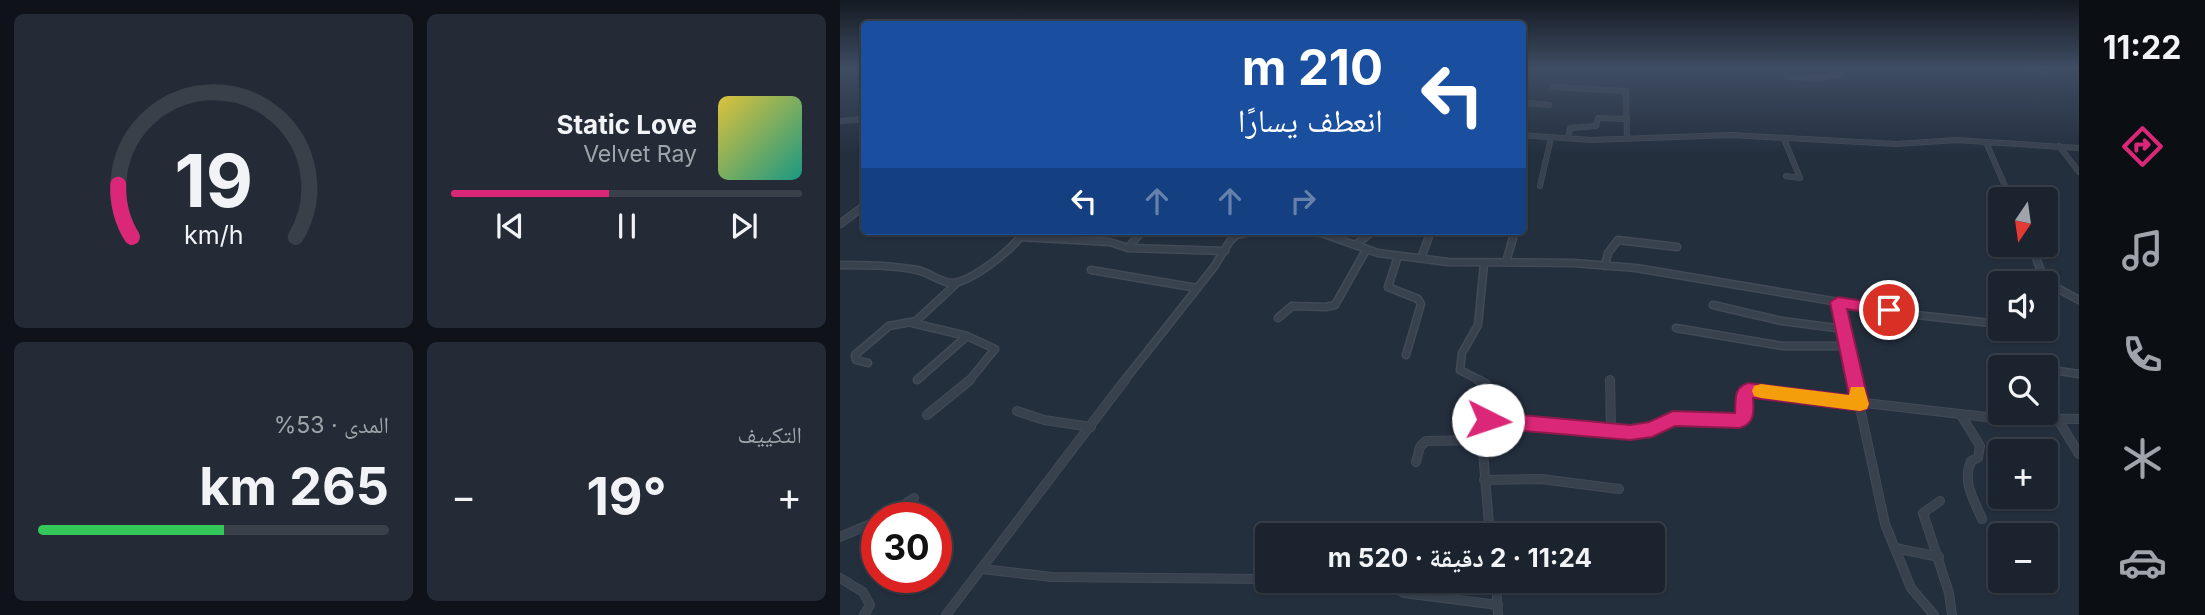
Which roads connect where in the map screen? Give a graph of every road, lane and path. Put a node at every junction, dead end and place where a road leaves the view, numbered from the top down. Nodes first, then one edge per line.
1 (1626, 97) edge
2 (1526, 105) edge
3 (1549, 105) dead end
4 (861, 119) edge
5 (1627, 119) junction
6 (840, 121) edge
7 (1526, 135) edge
8 (1551, 138) junction
9 (1568, 138) junction
10 (1627, 138) junction
11 (1784, 139) junction
12 (1986, 142) junction
13 (2059, 146) junction
14 (2079, 148) edge
15 (2079, 172) edge
16 (1786, 176) dead end
17 (1540, 186) dead end
18 (2005, 187) edge
19 (861, 208) edge
20 (840, 224) edge
21 (1022, 235) edge
22 (1139, 235) edge
23 (1236, 235) edge
24 (1327, 235) edge
25 (1368, 235) edge
26 (1430, 235) edge
27 (1514, 235) edge
28 (1020, 237) junction
29 (1355, 245) junction
30 (1677, 247) dead end
31 (1128, 248) junction
32 (1367, 250) junction
33 (1225, 251) junction
34 (1398, 256) junction
35 (1420, 258) junction
36 (1506, 262) junction
37 (1484, 264) junction
38 (840, 265) edge
39 (1605, 266) junction
40 (1091, 270) dead end
41 (958, 282) junction
42 (1197, 288) junction
43 (2058, 289) edge
44 (2079, 300) edge
45 (1838, 302) junction
46 (1713, 305) dead end
47 (1278, 318) dead end
48 (912, 323) junction
49 (1988, 323) edge
50 (1676, 328) dead end
51 (1844, 329) junction
52 (967, 336) junction
53 (1848, 346) junction
54 (1406, 355) dead end
55 (869, 363) dead end
56 (2058, 371) edge
57 (2079, 374) edge
58 (916, 380) dead end
59 (1610, 380) dead end
60 (1860, 404) junction
61 (1017, 411) dead end
62 (927, 415) dead end
63 (1961, 415) junction
64 (1988, 417) edge
65 (2058, 417) edge
66 (2058, 419) edge
67 (2079, 419) edge
68 (1488, 420) junction
69 (1091, 426) junction
70 (1611, 430) junction
71 (1482, 440) junction
72 (2079, 454) edge
73 (1416, 462) dead end
74 (1484, 480) junction
75 (1619, 489) dead end
76 (914, 498) dead end
77 (1940, 501) dead end
78 (908, 502) edge
79 (1982, 519) dead end
80 (1489, 523) edge
81 (861, 528) edge
82 (840, 537) edge
83 (1895, 548) junction
84 (1939, 557) junction
85 (982, 569) junction
86 (840, 578) edge
87 (1255, 579) edge
88 (1404, 593) edge
89 (1498, 610) edge
90 (864, 615) edge
91 (946, 615) edge
92 (1934, 615) edge
93 (1952, 615) edge

1 - 5 street
2 - 3 street
4 - 6 street
5 - 9 street
5 - 10 street
7 - 8 street
8 - 9 street
8 - 17 street
9 - 10 street
10 - 11 street
11 - 12 street
11 - 16 street
12 - 13 street
12 - 18 street
13 - 14 street
13 - 15 street
19 - 20 street
21 - 28 street
22 - 31 street
23 - 33 street
24 - 29 street
25 - 29 street
26 - 35 street
27 - 36 street
28 - 31 street
28 - 41 street
29 - 32 street
30 - 39 street
31 - 33 street
32 - 34 street
32 - 47 street
33 - 42 street
34 - 35 street
34 - 54 street
35 - 37 street
36 - 37 street
36 - 39 street
37 - 68 street
38 - 41 street
39 - 45 street
40 - 42 street
41 - 48 street
42 - 69 street
43 - 44 street
45 - 49 street
45 - 51 street
46 - 51 street
48 - 52 street
48 - 55 street
50 - 53 street
51 - 53 street
52 - 58 street
52 - 62 street
53 - 60 street
56 - 57 street
59 - 70 street
60 - 63 street
60 - 70 street
60 - 83 street
61 - 69 street
63 - 64 street
63 - 79 street
65 - 67 street
66 - 72 street
68 - 70 street
68 - 71 street
69 - 85 street
71 - 73 street
71 - 74 street
74 - 75 street
74 - 80 street
76 - 78 street
77 - 84 street
81 - 82 street
83 - 84 street
83 - 92 street
84 - 93 street
85 - 87 street
85 - 91 street
86 - 90 street
88 - 89 street

